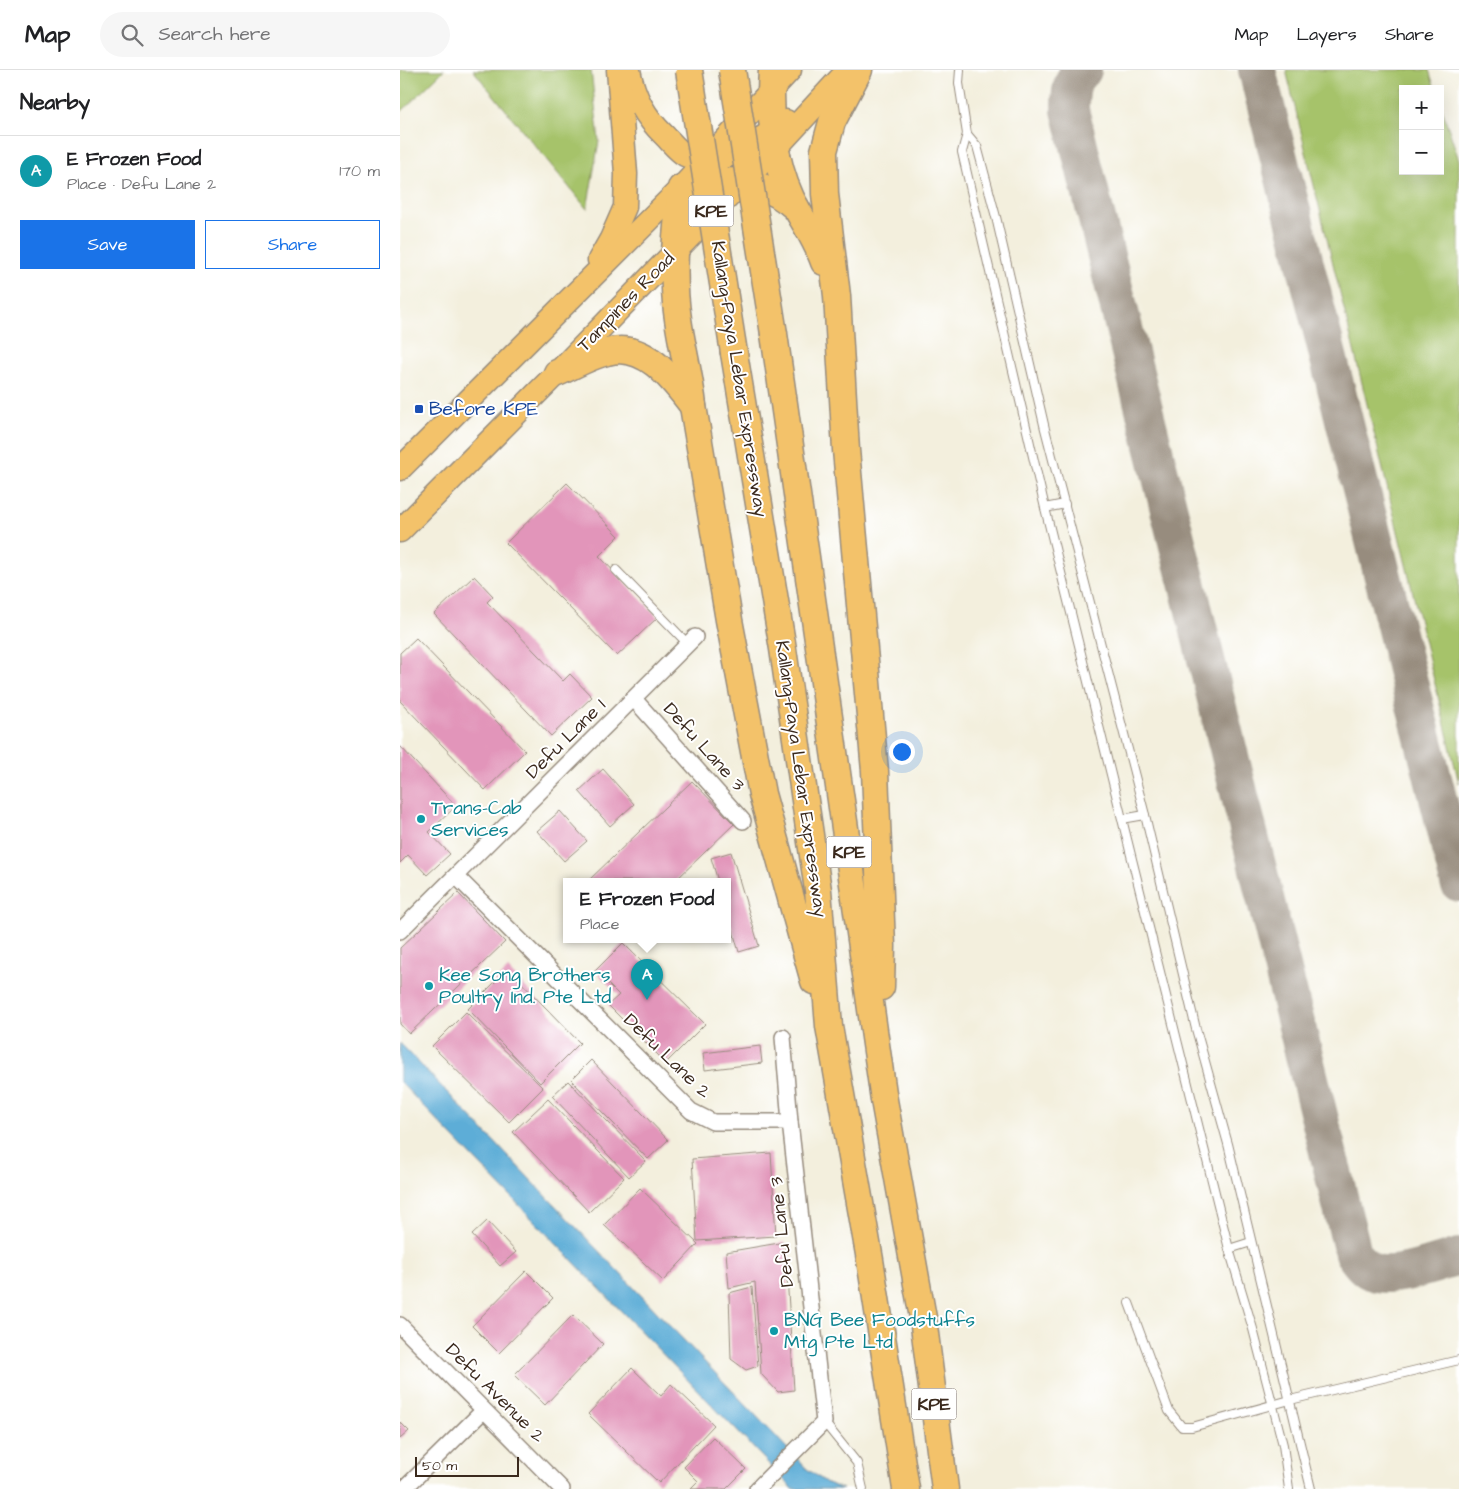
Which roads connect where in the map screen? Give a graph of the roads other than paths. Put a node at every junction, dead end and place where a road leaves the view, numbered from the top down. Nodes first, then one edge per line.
1 (618, 70) edge
2 (629, 70) edge
3 (689, 70) edge
4 (732, 70) edge
5 (790, 70) edge
6 (848, 70) edge
7 (859, 70) edge
8 (960, 70) edge
9 (771, 80) edge
10 (966, 134) junction
11 (775, 139) junction
12 (707, 159) junction
13 (741, 182) junction
14 (681, 188) junction
15 (796, 208) junction
16 (996, 217) junction
17 (979, 221) junction
18 (674, 252) junction
19 (583, 286) junction
20 (837, 296) junction
21 (558, 373) junction
22 (693, 406) junction
23 (400, 469) edge
24 (1065, 504) junction
25 (1045, 508) junction
26 (400, 531) edge
27 (616, 570) dead end
28 (691, 641) joint
29 (634, 699) junction
30 (1145, 815) junction
31 (1122, 819) junction
32 (743, 822) dead end
33 (456, 876) junction
34 (400, 931) edge
35 (829, 1026) junction
36 (783, 1037) dead end
37 (879, 1060) junction
38 (790, 1122) junction
39 (1251, 1242) junction
40 (1229, 1250) junction
41 (1129, 1302) dead end
42 (400, 1325) edge
43 (1459, 1360) edge
44 (1290, 1400) junction
45 (1272, 1406) junction
46 (483, 1411) junction
47 (824, 1422) junction
48 (761, 1485) edge
49 (404, 1489) edge
50 (562, 1489) edge
51 (864, 1489) edge
52 (906, 1489) edge
53 (944, 1489) edge
54 (1289, 1489) edge
55 (1311, 1489) edge

1 - 19 main road
2 - 12 main road
3 - 35 highway, Kallang-Paya Lebar Expressway / KPE, bridge
4 - 37 highway, Kallang-Paya Lebar Expressway / KPE, bridge
5 - 9 main road
6 - 11 main road
7 - 20 highway
8 - 10 lane
9 - 11 highway
9 - 12 main road
10 - 16 lane
10 - 17 lane
11 - 12 main road
11 - 13 main road, Tampines Road
11 - 15 highway
12 - 14 main road
13 - 14 highway
13 - 15 highway
13 - 18 main road, Tampines Road
14 - 18 highway
14 - 19 main road
15 - 20 highway
16 - 17 lane
16 - 24 lane
17 - 25 lane
18 - 21 main road, Tampines Road
18 - 22 highway
19 - 23 main road
20 - 37 highway
21 - 22 highway
21 - 26 main road, Tampines Road
22 - 35 highway
24 - 25 lane
24 - 30 lane
25 - 31 lane
27 - 28 lane
28 - 29 street, Defu Lane 1
29 - 32 street, Defu Lane 3
29 - 33 street, Defu Lane 1
30 - 31 lane
30 - 39 lane
31 - 40 lane
33 - 34 street, Defu Lane 1
33 - 38 street, Defu Lane 2
35 - 52 highway, Kallang-Paya Lebar Expressway / KPE
36 - 38 street, Defu Lane 3
37 - 53 highway, Kallang-Paya Lebar Expressway / KPE
38 - 47 street, Defu Lane 3
39 - 40 lane
39 - 44 lane
40 - 45 lane
41 - 45 lane
42 - 46 street, Defu Avenue 2
43 - 44 lane
44 - 45 lane
44 - 55 lane
45 - 54 lane
46 - 49 street
46 - 50 street, Defu Avenue 2
47 - 48 street
47 - 51 lane

